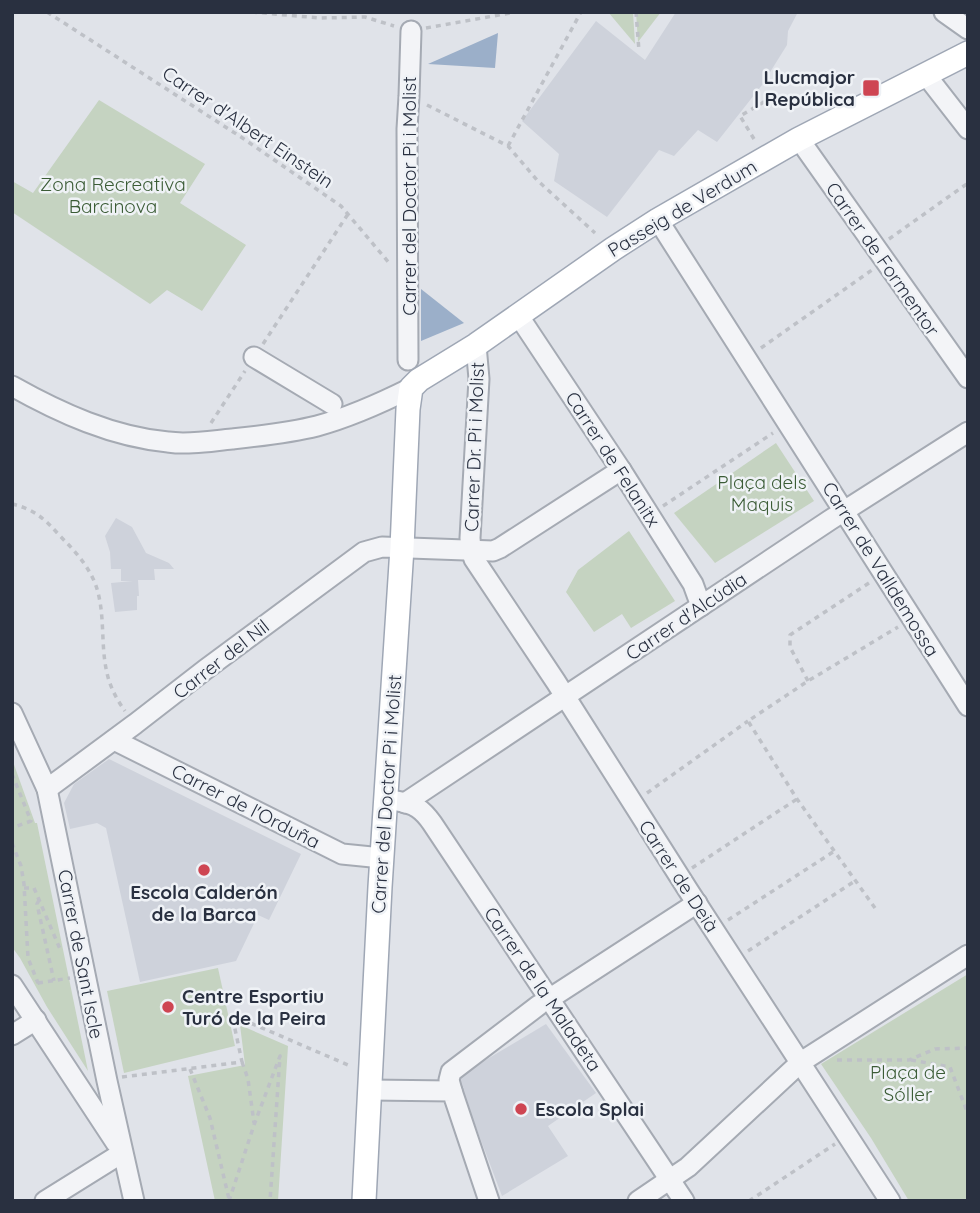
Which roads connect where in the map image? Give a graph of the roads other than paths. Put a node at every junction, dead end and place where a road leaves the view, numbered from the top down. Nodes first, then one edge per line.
1 (944, 12) edge
2 (968, 29) edge
3 (411, 31) road end
4 (967, 55) edge
5 (926, 75) junction
6 (968, 129) edge
7 (799, 139) junction
8 (658, 220) junction
9 (518, 315) junction
10 (476, 345) junction
11 (254, 357) road end
12 (408, 360) dead end
13 (968, 378) edge
14 (12, 386) edge
15 (411, 388) junction
16 (332, 404) dead end
17 (968, 432) edge
18 (621, 470) junction
19 (844, 512) junction
20 (402, 548) junction
21 (471, 550) junction
22 (701, 606) junction
23 (565, 696) junction
24 (967, 702) edge
25 (12, 713) edge
26 (114, 740) junction
27 (47, 789) junction
28 (396, 801) junction
29 (382, 858) junction
30 (696, 903) junction
31 (968, 955) edge
32 (20, 987) edge
33 (544, 1002) junction
34 (36, 1020) junction
35 (12, 1035) edge
36 (801, 1062) junction
37 (370, 1090) junction
38 (452, 1091) junction
39 (122, 1153) junction
40 (670, 1179) junction
41 (45, 1201) edge
42 (134, 1201) edge
43 (364, 1201) edge
44 (489, 1201) edge
45 (638, 1201) edge
46 (684, 1201) edge
47 (890, 1201) edge

1 - 2 street
3 - 12 street, Carrer del Doctor Pi i Molist
4 - 5 main road, Passeig de Verdum
5 - 6 street
5 - 7 main road, Passeig de Verdum
7 - 8 main road, Passeig de Verdum
7 - 13 street, Carrer de Formentor
8 - 9 main road, Passeig de Verdum
8 - 19 street, Carrer de Valldemossa
9 - 10 main road, Passeig de Verdum
9 - 18 street, Carrer de Felanitx
10 - 15 main road, Passeig de Verdum
10 - 21 street, Carrer Dr. Pi i Molist
11 - 16 street
14 - 15 street
15 - 20 main road, Carrer del Doctor Pi i Molist
17 - 19 street, Carrer d'Alcúdia
18 - 21 street, Carrer del Nil
18 - 22 street, Carrer de Felanitx
19 - 22 street, Carrer d'Alcúdia
19 - 24 street, Carrer de Valldemossa
20 - 21 street, Carrer del Nil
20 - 26 street, Carrer del Nil
20 - 28 main road, Carrer del Doctor Pi i Molist
21 - 23 street, Carrer de Deià
22 - 23 street, Carrer d'Alcúdia
23 - 28 street, Carrer d'Alcúdia
23 - 30 street, Carrer de Deià
25 - 27 street, Carrer de Sant Iscle
26 - 27 street, Carrer del Nil
26 - 29 street, Carrer de l'Orduña
27 - 39 street, Carrer de Sant Iscle
28 - 29 main road, Carrer del Doctor Pi i Molist
28 - 33 street, Carrer de la Maladeta
29 - 37 main road, Carrer del Doctor Pi i Molist
30 - 33 street
30 - 36 street, Carrer de Deià
31 - 36 street
32 - 34 street
33 - 38 street
33 - 40 street, Carrer de la Maladeta
34 - 35 street
34 - 39 street
36 - 40 street
36 - 47 street, Carrer de Deià
37 - 38 street
37 - 43 main road, Carrer del Doctor Pi i Molist
38 - 44 street
39 - 41 street
39 - 42 street, Carrer de Sant Iscle
40 - 45 street
40 - 46 street, Carrer de la Maladeta

